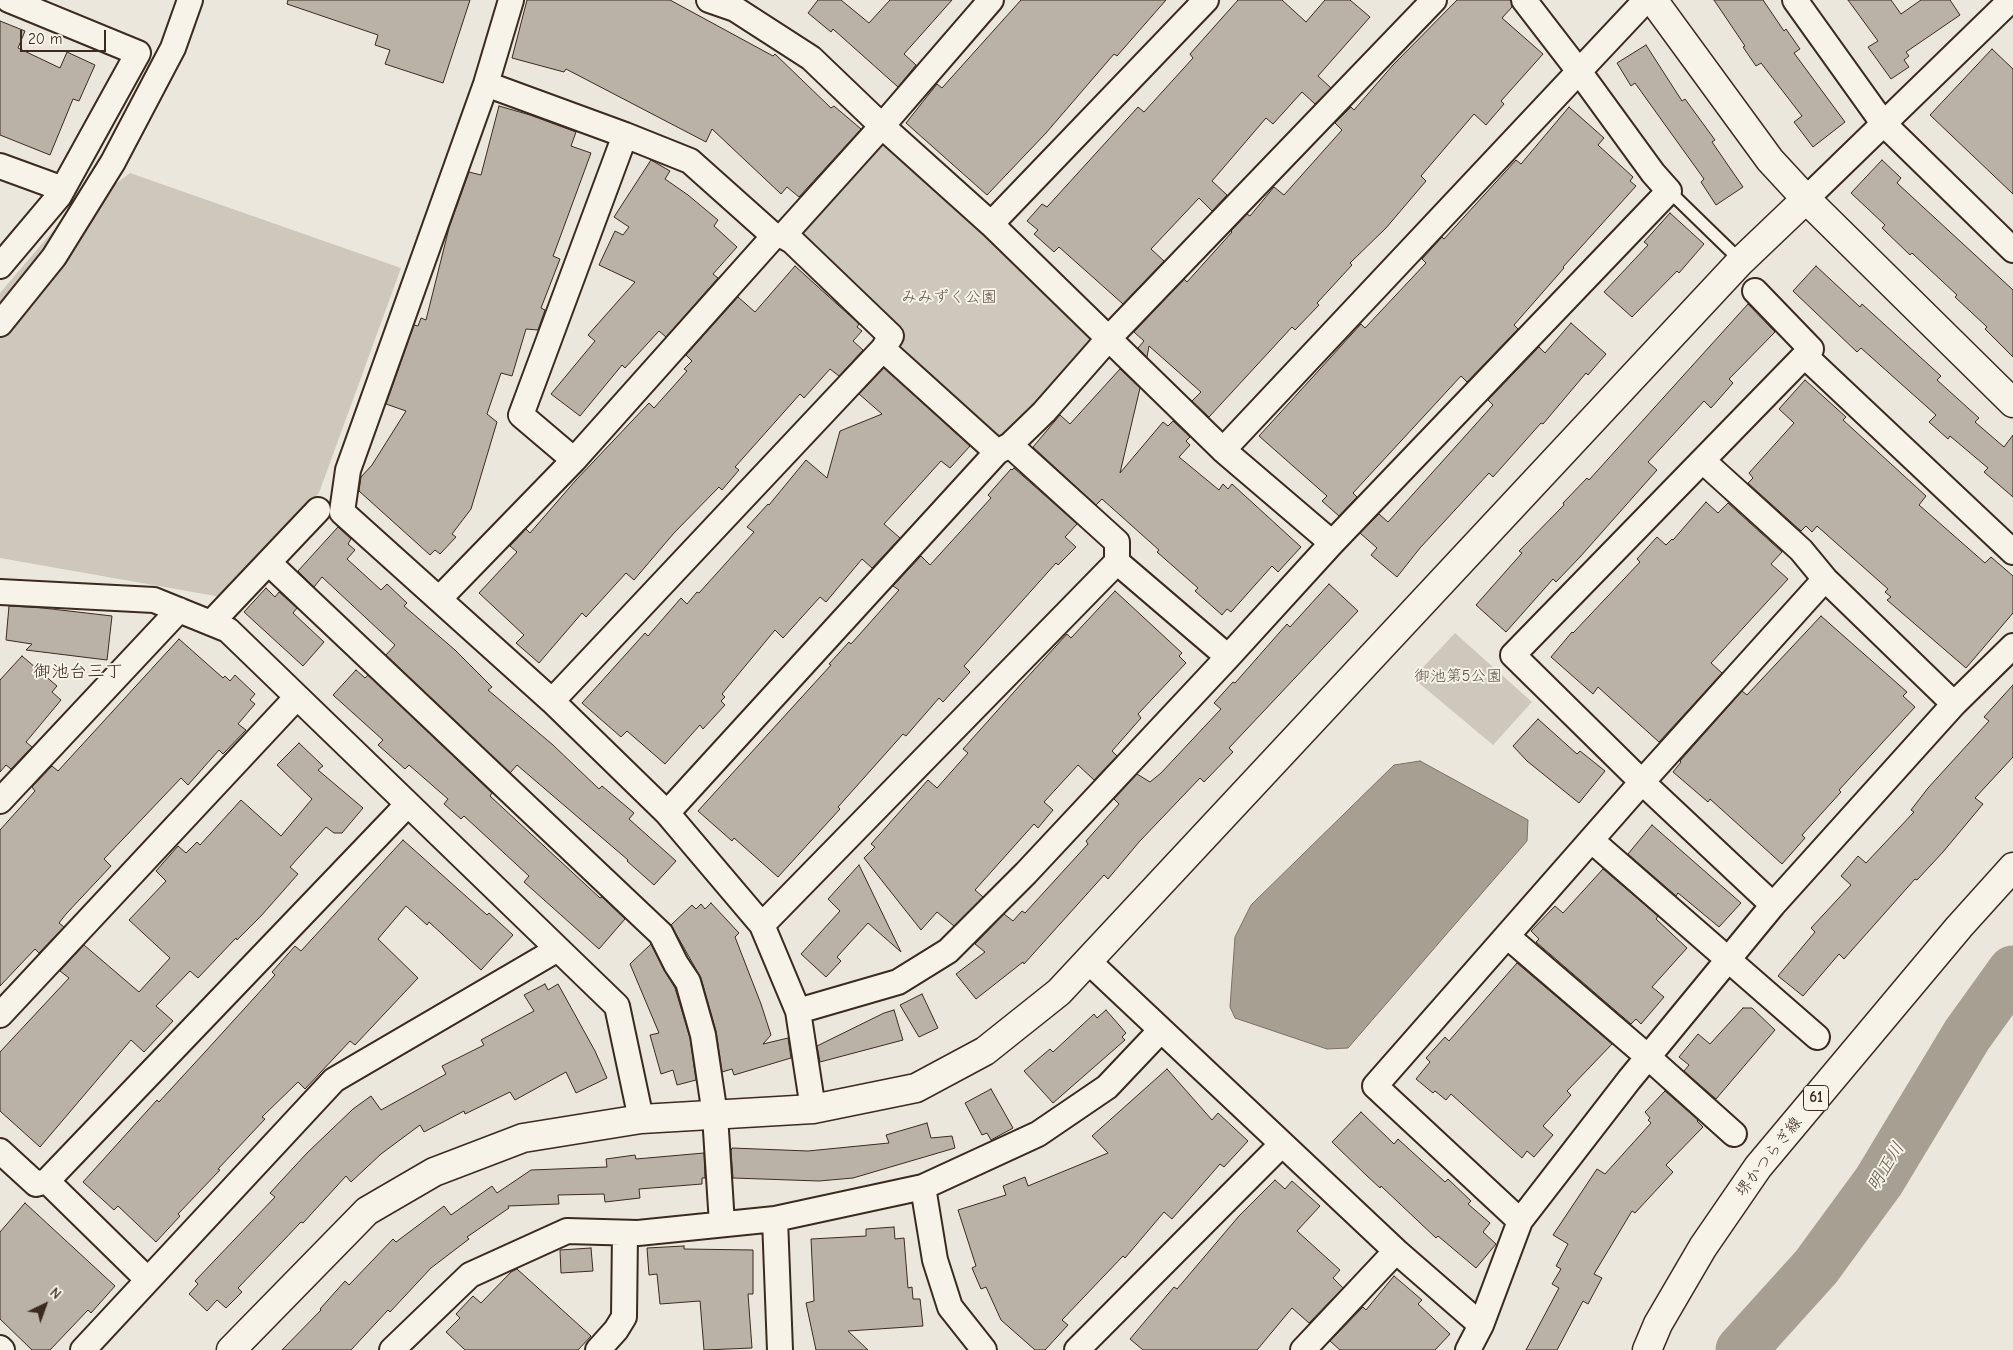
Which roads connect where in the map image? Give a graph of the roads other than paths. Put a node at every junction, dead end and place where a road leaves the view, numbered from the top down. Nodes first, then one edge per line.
1 (9, 0) edge
2 (190, 0) edge
3 (511, 0) edge
4 (709, 0) edge
5 (1206, 0) edge
6 (1434, 0) edge
7 (1524, 0) edge
8 (1646, 0) edge
9 (1654, 0) edge
10 (1795, 0) edge
11 (981, 3) edge
12 (2008, 4) edge
13 (1578, 70) junction
14 (486, 84) junction
15 (1883, 123) junction
16 (882, 126) junction
17 (625, 135) junction
18 (0, 166) edge
19 (63, 189) junction
20 (1669, 191) junction
21 (1806, 199) junction
22 (991, 224) junction
23 (778, 236) junction
24 (2013, 250) edge
25 (1741, 261) junction
26 (0, 266) edge
27 (1755, 291) dead end
28 (0, 324) edge
29 (1109, 338) junction
30 (883, 349) junction
31 (1805, 356) junction
32 (2013, 402) edge
33 (1004, 449) junction
34 (1223, 450) junction
35 (574, 460) junction
36 (1703, 461) junction
37 (318, 510) dead end
38 (1332, 543) junction
39 (2013, 552) edge
40 (1117, 562) junction
41 (269, 563) junction
42 (1825, 579) junction
43 (0, 592) edge
44 (440, 598) junction
45 (179, 610) junction
46 (211, 623) junction
47 (2013, 646) edge
48 (1228, 657) junction
49 (297, 697) junction
50 (552, 701) junction
51 (1954, 704) junction
52 (1642, 782) junction
53 (0, 801) edge
54 (408, 804) junction
55 (667, 813) junction
56 (1591, 840) junction
57 (2013, 867) edge
58 (1773, 905) junction
59 (762, 925) junction
60 (1507, 936) junction
61 (558, 949) junction
62 (1088, 961) junction
63 (1728, 961) junction
64 (798, 1011) junction
65 (0, 1015) edge
66 (1161, 1030) junction
67 (1817, 1037) dead end
68 (1648, 1057) junction
69 (813, 1109) junction
70 (715, 1115) junction
71 (641, 1119) junction
72 (1734, 1134) dead end
73 (1282, 1144) junction
74 (0, 1150) edge
75 (47, 1180) junction
76 (923, 1187) junction
77 (775, 1219) junction
78 (1520, 1221) junction
79 (722, 1224) junction
80 (625, 1232) junction
81 (1396, 1250) junction
82 (148, 1280) junction
83 (1481, 1325) junction
84 (234, 1349) edge
85 (83, 1350) edge
86 (392, 1350) edge
87 (598, 1350) edge
88 (780, 1350) edge
89 (984, 1350) edge
90 (1077, 1350) edge
91 (1303, 1350) edge
92 (1468, 1350) edge
93 (1647, 1350) edge

1 - 19 street
2 - 28 street
3 - 14 street
4 - 16 street
5 - 22 street
6 - 29 street
7 - 13 street
8 - 13 street
9 - 21 street
10 - 15 street
11 - 16 street
12 - 15 street
13 - 20 street
13 - 34 street
14 - 17 street
14 - 44 street
15 - 21 street
15 - 24 street
16 - 22 street
16 - 23 street
17 - 23 street
17 - 35 street
18 - 19 street
19 - 26 street
20 - 25 lane
20 - 38 street
21 - 25 street
21 - 32 street
22 - 29 street
23 - 30 street
23 - 35 street
25 - 62 street
27 - 31 street
29 - 33 street
29 - 34 street
30 - 33 street
30 - 50 street
31 - 36 street
31 - 39 street
33 - 40 street
33 - 55 street
34 - 38 street
35 - 44 street
36 - 42 street
36 - 52 street
37 - 41 street
38 - 48 street
40 - 48 street
40 - 59 street
41 - 46 street
41 - 70 street
42 - 51 street
42 - 52 street
43 - 45 street
44 - 50 street
45 - 46 street
45 - 53 street
46 - 49 street
47 - 51 street
48 - 64 street
49 - 54 street
49 - 65 street
50 - 55 street
51 - 58 street
52 - 56 street
52 - 58 street
54 - 61 street
54 - 75 street
55 - 59 street
56 - 60 street
56 - 63 street
57 - 93 street, 堺かつらぎ線 / 61
58 - 63 street
59 - 64 street
60 - 68 street
60 - 78 street
61 - 71 street
61 - 82 street
62 - 66 street
62 - 69 street
63 - 67 street
63 - 68 street
64 - 69 street
66 - 73 street
66 - 76 street
68 - 72 street
68 - 78 street
69 - 70 street
70 - 71 street
70 - 79 street
71 - 84 street
73 - 81 street
73 - 90 street
74 - 75 street
75 - 82 street
76 - 77 street
76 - 89 street
77 - 79 street
77 - 88 street
78 - 83 street
79 - 80 street
80 - 86 street
80 - 87 street
81 - 83 street
81 - 91 street
82 - 85 street
83 - 92 street

